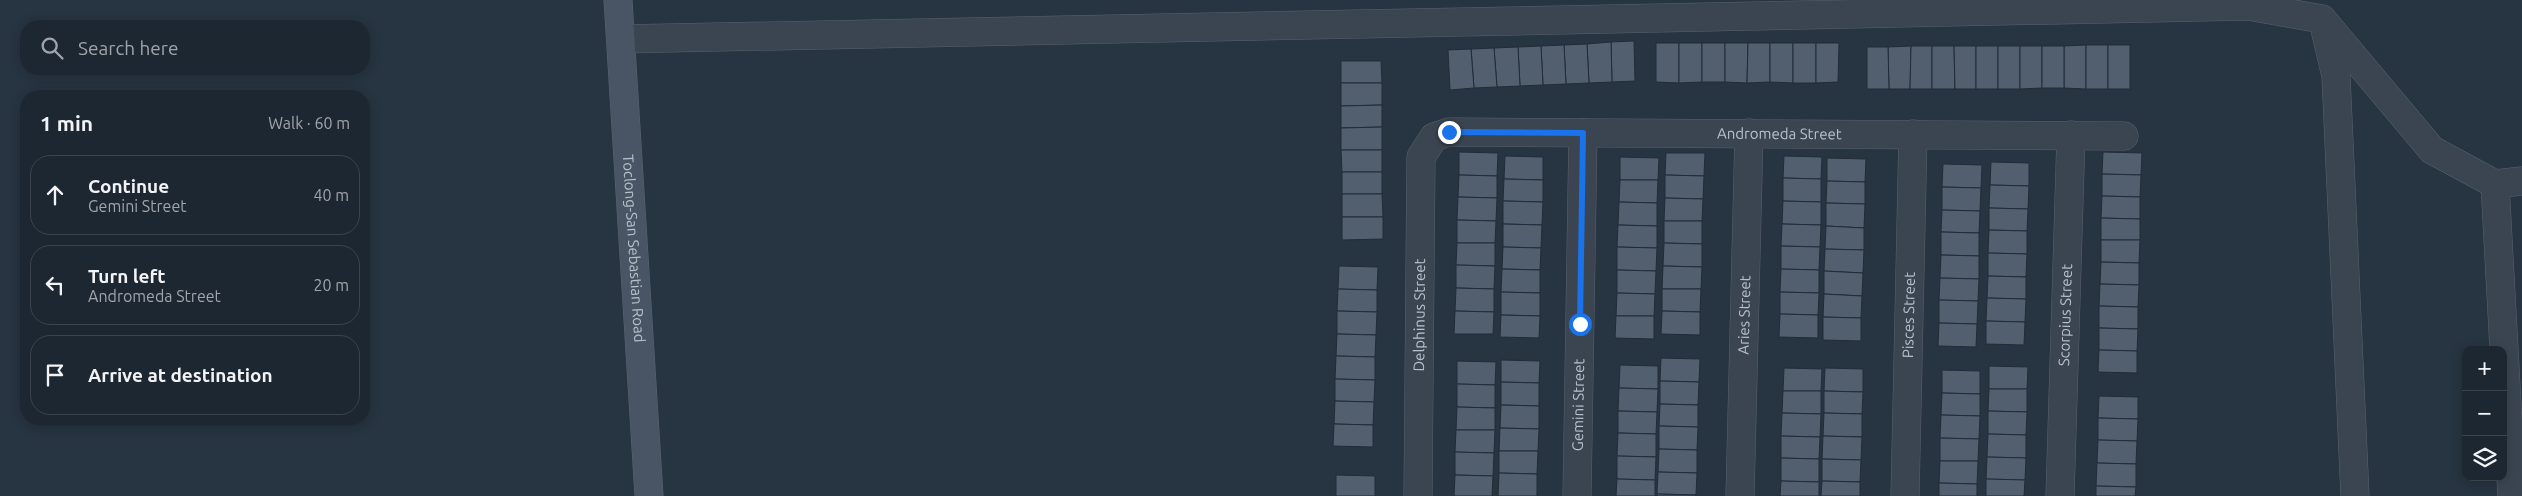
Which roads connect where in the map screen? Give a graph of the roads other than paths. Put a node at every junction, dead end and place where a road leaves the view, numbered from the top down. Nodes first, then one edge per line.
1 (618, 0) edge
2 (2322, 19) junction
3 (621, 39) junction
4 (1583, 133) junction
5 (1748, 133) junction
6 (1913, 134) junction
7 (2071, 135) junction
8 (2124, 136) dead end
9 (1434, 138) joint
10 (2522, 182) edge
11 (2495, 184) junction
12 (649, 496) edge
13 (1418, 496) edge
14 (1577, 496) edge
15 (1740, 496) edge
16 (1905, 496) edge
17 (2060, 496) edge
18 (2355, 496) edge
19 (2512, 496) edge

1 - 3 street, Toclong-San Sebastian Road
2 - 3 street
2 - 11 street
2 - 18 street
3 - 12 street, Toclong-San Sebastian Road
4 - 5 street, Andromeda Street
4 - 9 street, Andromeda Street
4 - 14 street, Gemini Street
5 - 6 street, Andromeda Street
5 - 15 street, Aries Street
6 - 7 street, Andromeda Street
6 - 16 street, Pisces Street
7 - 8 street, Andromeda Street
7 - 17 street, Scorpius Street
9 - 13 street, Delphinus Street
10 - 11 street
11 - 19 street

